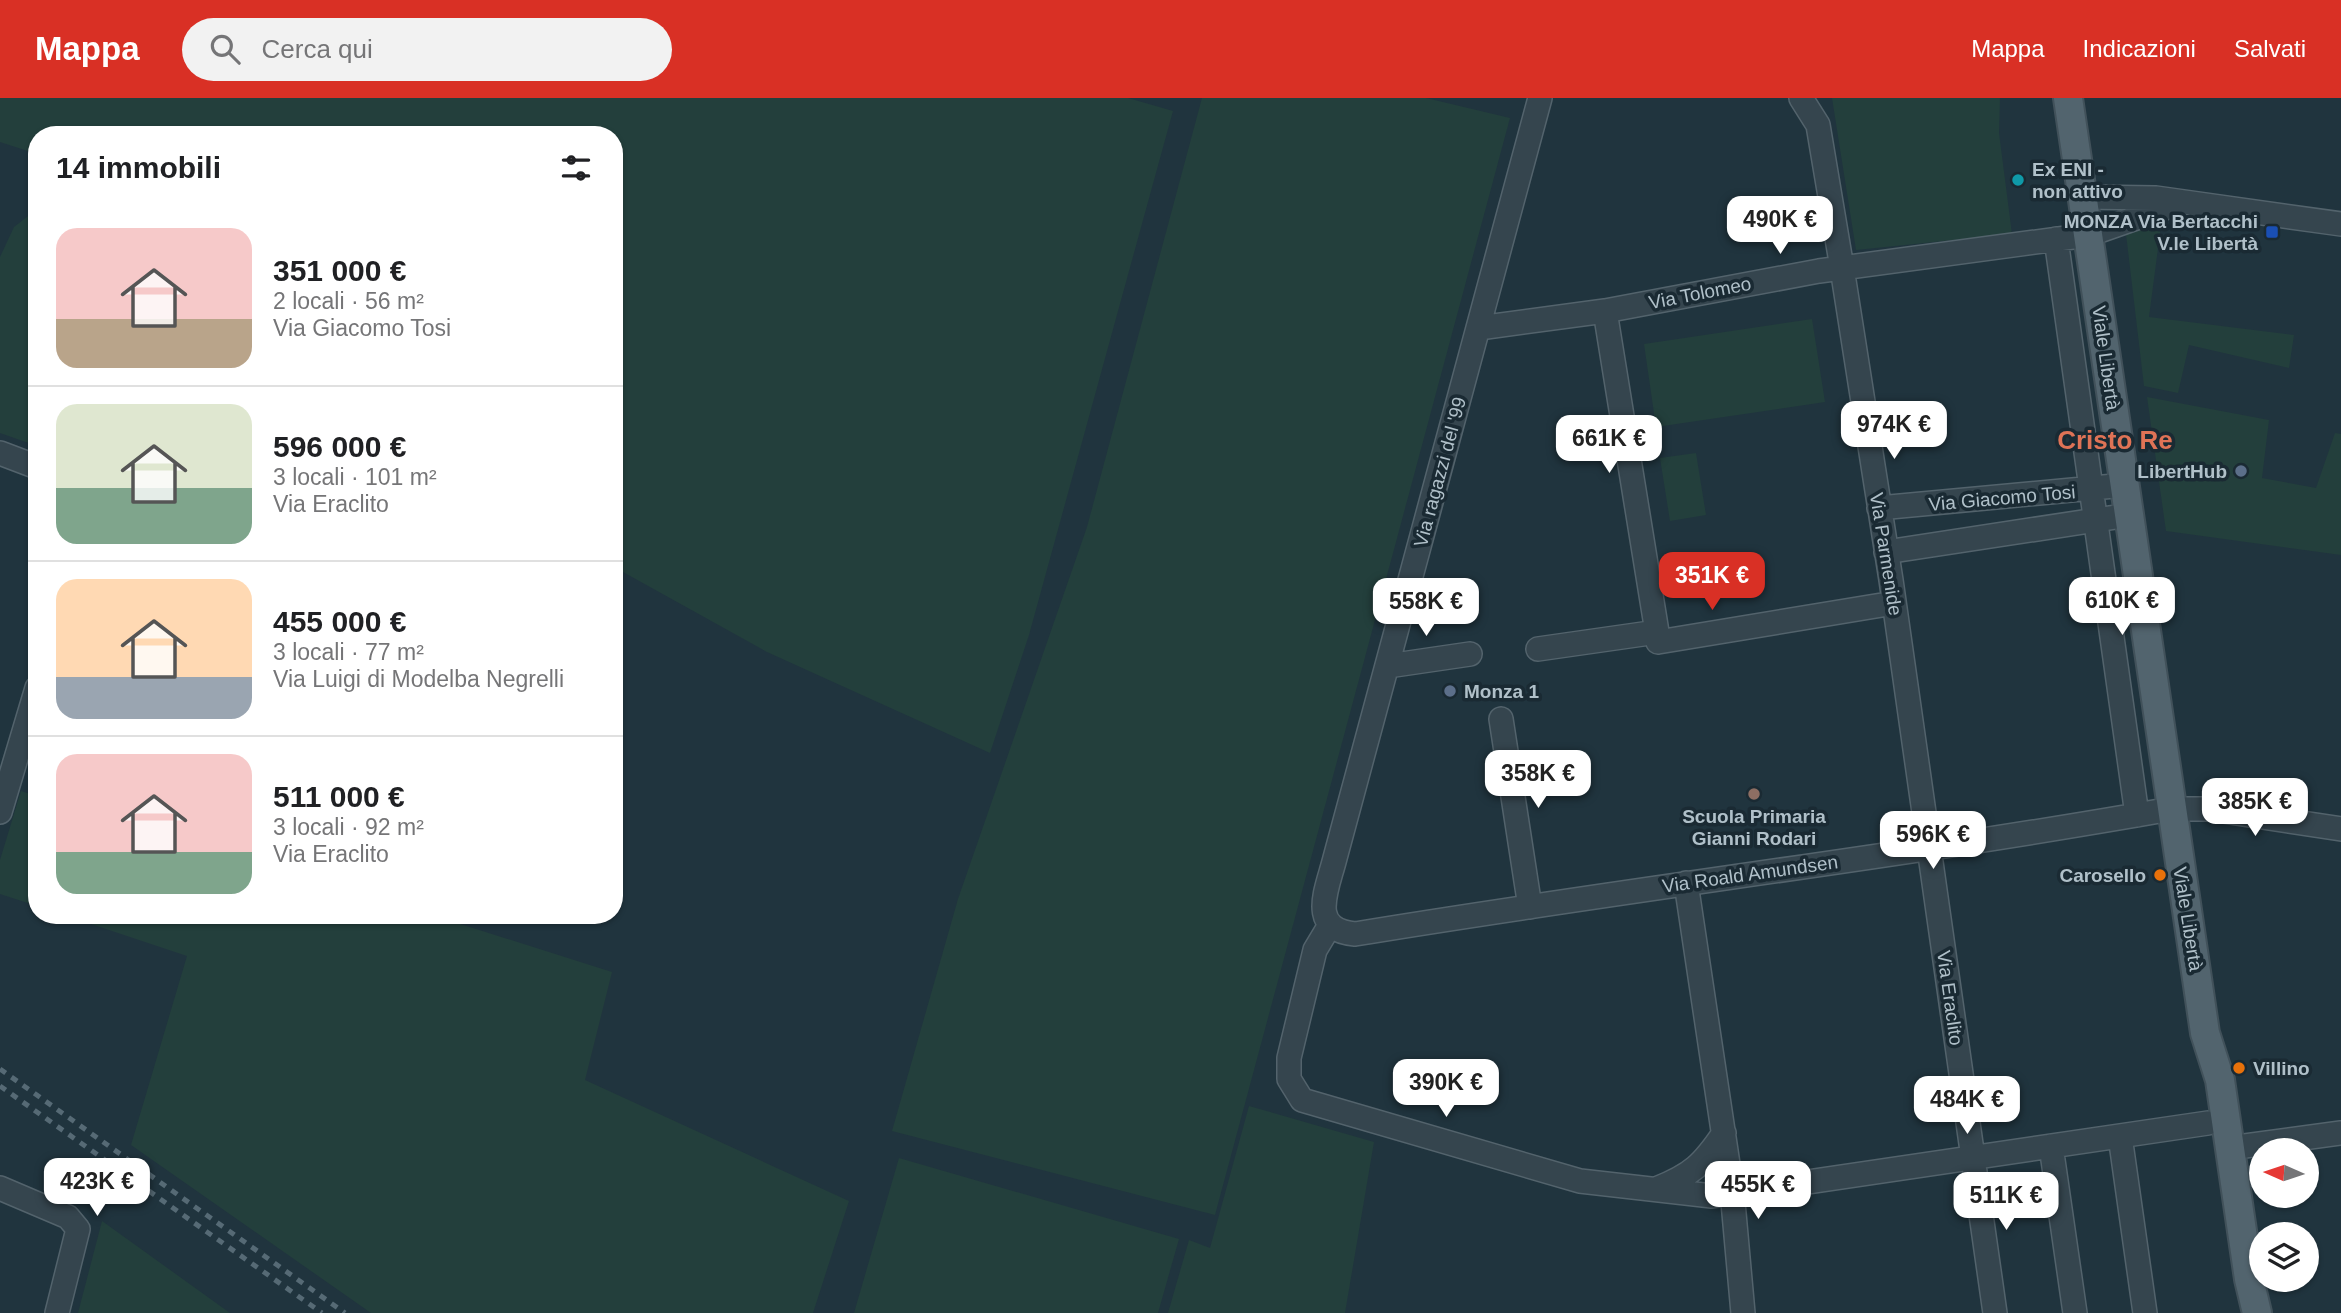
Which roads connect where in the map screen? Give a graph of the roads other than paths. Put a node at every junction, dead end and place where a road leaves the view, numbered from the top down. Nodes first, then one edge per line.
1 (1540, 98) edge
2 (1801, 98) edge
3 (2068, 98) edge
4 (2082, 197) junction
5 (2179, 202) junction
6 (2341, 224) edge
7 (2088, 235) junction
8 (2056, 239) junction
9 (1842, 268) junction
10 (1605, 311) junction
11 (1479, 328) junction
12 (0, 453) edge
13 (28, 464) edge
14 (2124, 485) junction
15 (2091, 489) junction
16 (1879, 509) junction
17 (2129, 515) junction
18 (2095, 519) junction
19 (1886, 552) junction
20 (1894, 603) junction
21 (1657, 632) junction
22 (1538, 649) dead end
23 (1470, 654) dead end
24 (1388, 666) junction
25 (28, 718) edge
26 (1502, 719) dead end
27 (2171, 809) junction
28 (0, 812) edge
29 (2137, 815) junction
30 (2341, 829) edge
31 (1928, 849) junction
32 (1686, 883) junction
33 (1530, 907) junction
34 (1330, 925) junction
35 (2205, 1033) junction
36 (2208, 1123) junction
37 (1724, 1133) junction
38 (2341, 1133) edge
39 (2120, 1136) junction
40 (2051, 1146) junction
41 (2230, 1149) junction
42 (1973, 1157) junction
43 (0, 1188) edge
44 (1656, 1189) junction
45 (1732, 1191) junction
46 (57, 1313) edge
47 (1743, 1313) edge
48 (1995, 1313) edge
49 (2075, 1313) edge
50 (2145, 1313) edge
51 (2238, 1313) edge
52 (2257, 1313) edge

1 - 11 street, Via ragazzi del '99
2 - 9 street, Via Parmenide
3 - 4 main road, Viale Libertà
4 - 5 street
4 - 7 main road, Viale Libertà
5 - 6 street
5 - 7 street, Via Tolomeo
7 - 8 street, Via Tolomeo
7 - 14 main road, Viale Libertà
8 - 9 street, Via Tolomeo
8 - 15 street, Viale Libertà
9 - 10 street, Via Tolomeo
9 - 16 street, Via Parmenide
10 - 11 street, Via Tolomeo
10 - 21 street
11 - 24 street, Via ragazzi del '99
12 - 13 street
14 - 15 street, Via Giacomo Tosi
14 - 17 main road, Viale Libertà
15 - 16 street, Via Giacomo Tosi
15 - 18 street, Viale Libertà
16 - 19 street, Via Parmenide
17 - 18 street, Via Giacomo Tosi
17 - 27 main road, Viale Libertà
18 - 19 street, Via Giacomo Tosi
18 - 29 street, Viale Libertà
19 - 20 street, Via Parmenide
20 - 21 street
20 - 31 street, Via Parmenide
21 - 22 street
23 - 24 street
24 - 34 street, Via ragazzi del '99
25 - 28 street
26 - 33 street
27 - 29 street, Via Roald Amundsen
27 - 30 street, Via Roald Amundsen
27 - 35 main road, Viale Libertà
29 - 31 street, Via Roald Amundsen
31 - 32 street, Via Roald Amundsen
31 - 42 street, Via Eraclito
32 - 33 street, Via Roald Amundsen
32 - 37 street
33 - 34 street, Via Roald Amundsen
34 - 44 street
35 - 36 main road, Viale Libertà
35 - 41 main road, Viale Libertà
36 - 39 street
36 - 51 main road, Viale Libertà
37 - 44 street
37 - 45 street
38 - 41 street
39 - 40 street
39 - 50 street
40 - 42 street
40 - 49 street
41 - 52 main road, Viale Libertà
42 - 45 street
42 - 48 street, Via Eraclito
43 - 46 street
44 - 45 street
45 - 47 street

